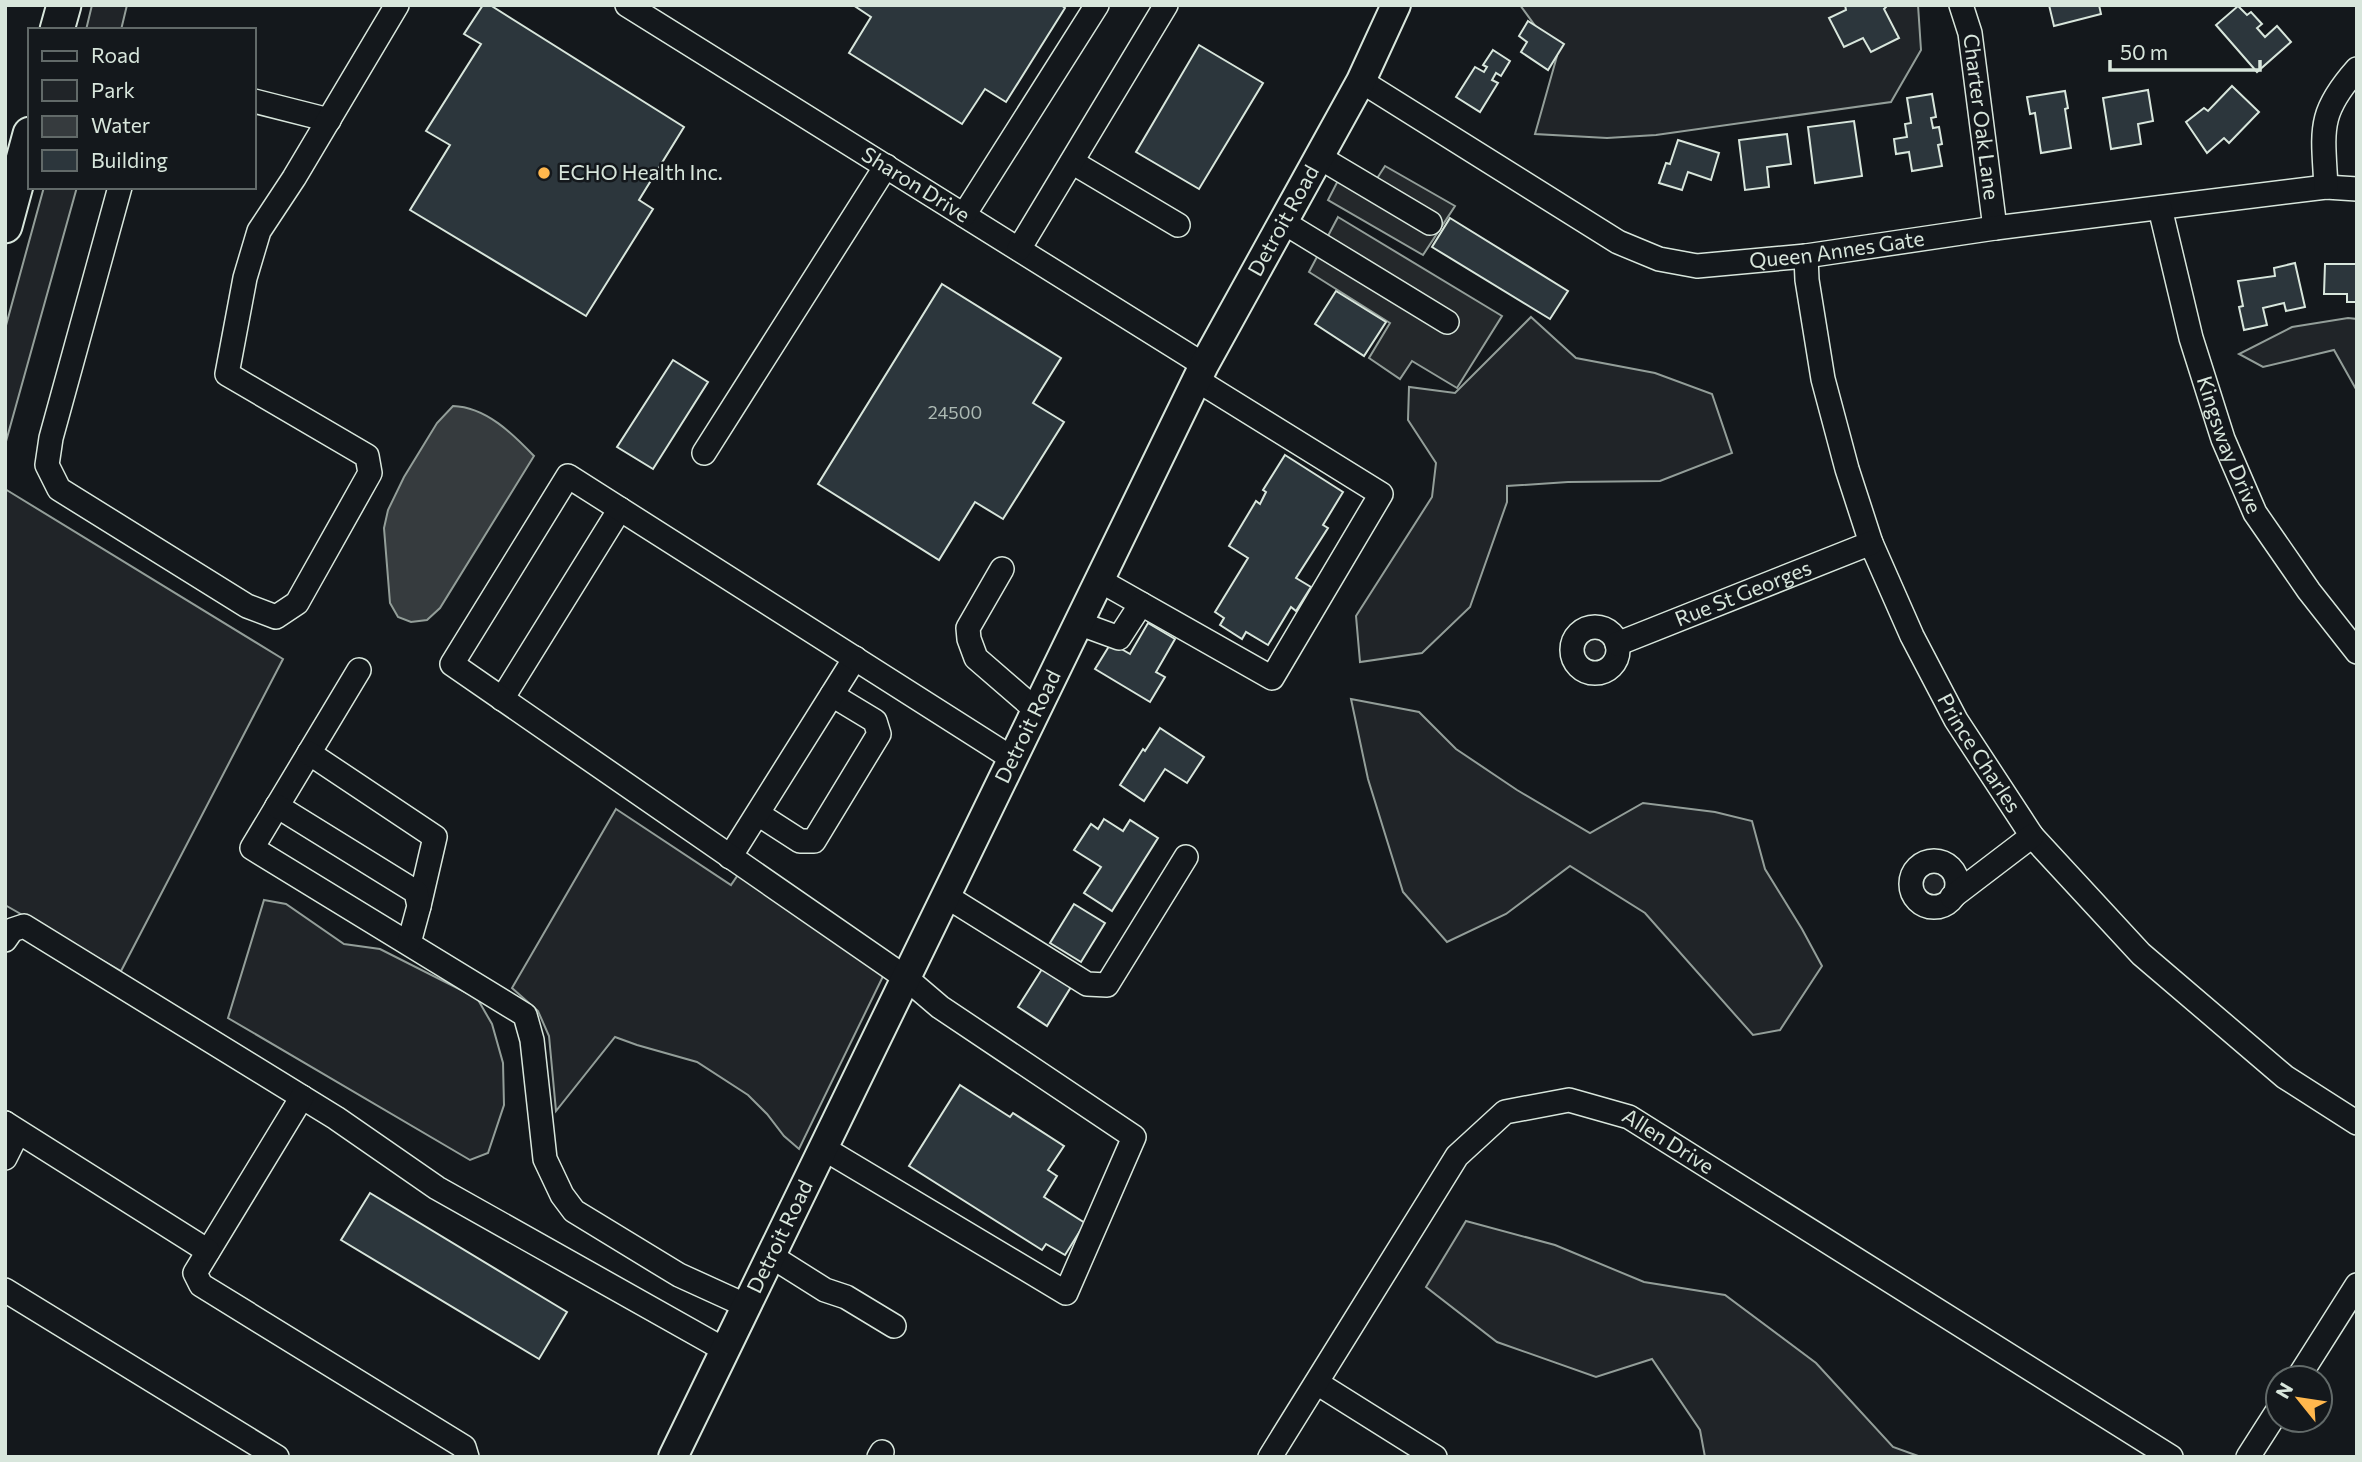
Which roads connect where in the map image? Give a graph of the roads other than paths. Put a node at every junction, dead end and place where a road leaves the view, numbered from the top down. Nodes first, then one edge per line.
1 (64, 5) edge
2 (397, 5) edge
3 (627, 5) edge
4 (1097, 5) edge
5 (1166, 5) edge
6 (1396, 5) edge
7 (1961, 5) edge
8 (660, 14) edge
9 (58, 28) edge
10 (2357, 69) edge
11 (1361, 81) junction
12 (256, 102) edge
13 (329, 120) junction
14 (28, 141) edge
15 (1320, 157) junction
16 (1072, 162) junction
17 (886, 166) junction
18 (2326, 187) junction
19 (119, 189) edge
20 (2357, 189) edge
21 (2160, 208) junction
22 (964, 215) junction
23 (1283, 222) junction
24 (1430, 223) dead end
25 (1178, 225) dead end
26 (5, 226) edge
27 (1995, 228) junction
28 (1019, 249) junction
29 (1806, 256) junction
30 (1447, 322) dead end
31 (1200, 373) junction
32 (704, 453) dead end
33 (620, 509) junction
34 (1871, 543) junction
35 (1002, 569) dead end
36 (1100, 580) junction
37 (1141, 604) junction
38 (1078, 624) junction
39 (1617, 644) dead end
40 (2357, 652) edge
41 (855, 658) junction
42 (359, 670) dead end
43 (832, 695) junction
44 (502, 699) junction
45 (1036, 710) junction
46 (309, 753) junction
47 (1013, 759) junction
48 (277, 806) junction
49 (758, 814) junction
50 (2032, 836) junction
51 (730, 857) junction
52 (1186, 857) dead end
53 (946, 896) junction
54 (1952, 897) dead end
55 (419, 906) junction
56 (5, 940) edge
57 (410, 943) junction
58 (906, 978) junction
59 (302, 1097) junction
60 (5, 1123) edge
61 (2357, 1123) edge
62 (823, 1148) junction
63 (5, 1158) edge
64 (208, 1251) junction
65 (771, 1256) junction
66 (2357, 1285) edge
67 (5, 1290) edge
68 (747, 1306) junction
69 (894, 1326) dead end
70 (725, 1350) junction
71 (2307, 1364) edge
72 (1317, 1383) junction
73 (2264, 1432) edge
74 (277, 1457) edge
75 (467, 1457) edge
76 (673, 1457) edge
77 (1270, 1457) edge
78 (1435, 1457) edge
79 (2171, 1457) edge
80 (2248, 1457) edge

1 - 9 highway
2 - 13 street
3 - 8 street, Sharon Drive
4 - 22 street
5 - 16 street
6 - 11 main road, Detroit Road
7 - 27 street, Charter Oak Lane
8 - 17 street, Sharon Drive
10 - 18 street
11 - 15 main road, Detroit Road
11 - 29 street, Queen Annes Gate
12 - 13 street
13 - 19 street
14 - 26 highway
15 - 23 main road, Detroit Road
15 - 24 street
16 - 25 street
16 - 28 street
17 - 22 street, Sharon Drive
17 - 32 street
18 - 20 street, Queen Annes Gate
18 - 21 street, Queen Annes Gate
21 - 27 street, Queen Annes Gate
21 - 40 street, Kingsway Drive
22 - 28 street, Sharon Drive
23 - 30 street
23 - 31 main road, Detroit Road
27 - 29 street, Queen Annes Gate
28 - 31 street, Sharon Drive
29 - 34 street, Prince Charles
31 - 36 main road, Detroit Road
31 - 37 street, Sharon Drive
33 - 41 street
33 - 44 street
33 - 44 street
34 - 39 street, Rue St Georges
34 - 50 street, Prince Charles
35 - 45 street
36 - 37 street
36 - 38 main road, Detroit Road
37 - 38 street
38 - 45 main road, Detroit Road
41 - 43 street
41 - 47 street
42 - 46 street
43 - 49 street
43 - 49 street
44 - 51 street
45 - 47 main road, Detroit Road
46 - 48 street
46 - 55 street
47 - 53 main road, Detroit Road
48 - 55 street
48 - 57 street
49 - 51 street
50 - 54 street
50 - 61 street, Prince Charles
51 - 58 street
52 - 53 street
53 - 58 main road, Detroit Road
55 - 57 street
56 - 59 street
57 - 68 street
58 - 62 main road, Detroit Road
58 - 62 street
59 - 64 street
59 - 70 street
60 - 63 street
60 - 64 street
62 - 65 main road, Detroit Road
64 - 75 street
65 - 68 main road, Detroit Road
65 - 69 street
66 - 71 street
67 - 74 street
68 - 70 main road, Detroit Road
70 - 76 main road, Detroit Road
72 - 77 street, Allen Drive
72 - 78 street
72 - 79 street, Allen Drive
73 - 80 street

